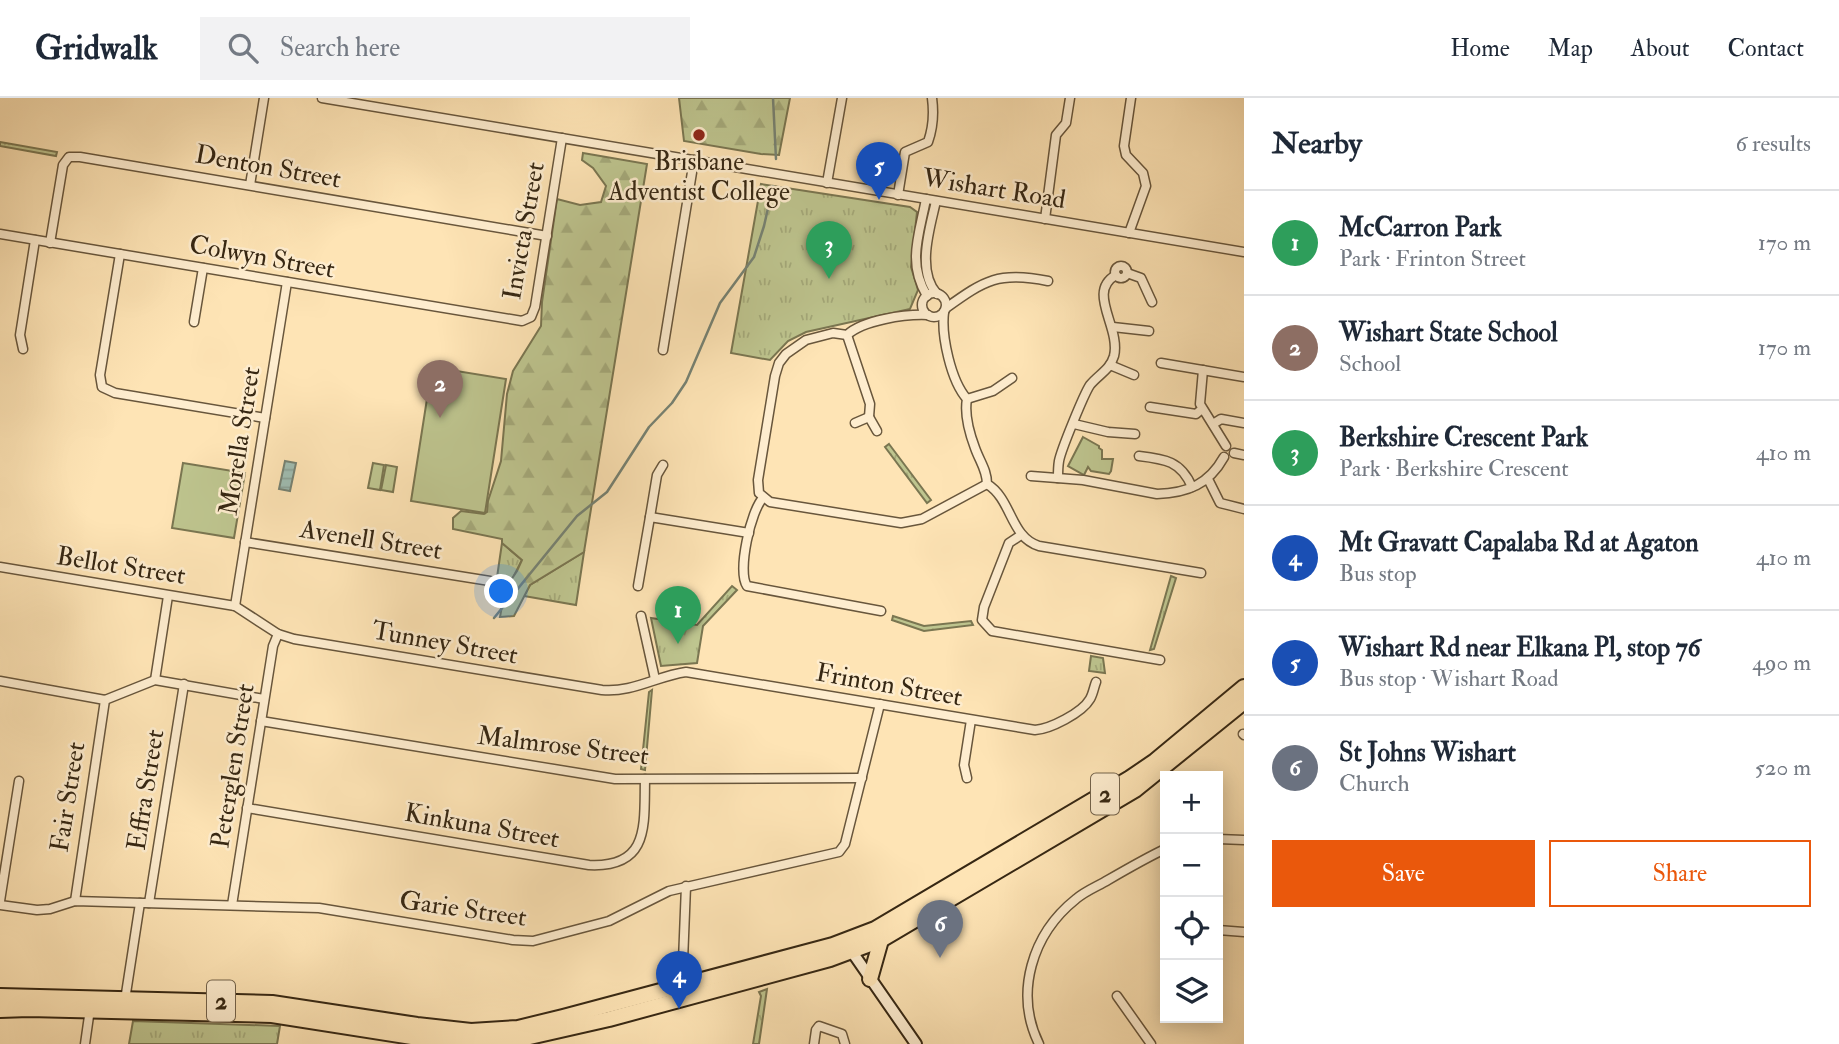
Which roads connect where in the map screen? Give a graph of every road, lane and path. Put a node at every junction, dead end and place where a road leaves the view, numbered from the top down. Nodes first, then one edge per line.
1 (264, 98) edge
2 (322, 98) edge
3 (842, 98) edge
4 (932, 98) edge
5 (1070, 98) edge
6 (1131, 98) edge
7 (562, 138) junction
8 (694, 160) junction
9 (827, 183) junction
10 (250, 185) junction
11 (898, 195) junction
12 (926, 199) junction
13 (936, 201) junction
14 (1045, 219) junction
15 (1129, 233) junction
16 (0, 234) edge
17 (547, 236) junction
18 (35, 240) junction
19 (50, 243) junction
20 (1244, 252) edge
21 (120, 254) junction
22 (203, 268) junction
23 (1048, 281) dead end
24 (287, 282) junction
25 (940, 296) junction
26 (959, 299) junction
27 (925, 300) junction
28 (1152, 302) dead end
29 (945, 310) junction
30 (911, 314) junction
31 (930, 316) junction
32 (517, 321) joint
33 (194, 322) dead end
34 (1113, 327) junction
35 (942, 329) junction
36 (1149, 331) dead end
37 (846, 335) junction
38 (23, 349) dead end
39 (663, 350) dead end
40 (1161, 363) dead end
41 (1110, 365) junction
42 (1203, 370) junction
43 (1134, 374) dead end
44 (1244, 377) edge
45 (1012, 378) dead end
46 (967, 399) junction
47 (1150, 407) dead end
48 (1202, 409) junction
49 (869, 417) junction
50 (265, 418) junction
51 (855, 423) dead end
52 (1244, 423) edge
53 (1074, 424) junction
54 (1213, 424) junction
55 (877, 430) dead end
56 (1135, 434) dead end
57 (1226, 446) dead end
58 (1234, 453) dead end
59 (1244, 455) edge
60 (1139, 456) dead end
61 (1224, 457) dead end
62 (663, 465) dead end
63 (1031, 476) dead end
64 (1058, 478) junction
65 (1208, 479) junction
66 (987, 484) junction
67 (1192, 487) junction
68 (763, 498) junction
69 (1244, 509) edge
70 (650, 517) junction
71 (749, 533) junction
72 (1021, 535) junction
73 (245, 541) junction
74 (0, 567) edge
75 (1202, 573) dead end
76 (490, 580) dead end
77 (638, 586) dead end
78 (167, 596) junction
79 (235, 606) junction
80 (881, 611) dead end
81 (641, 616) dead end
82 (278, 634) junction
83 (1160, 660) dead end
84 (655, 679) junction
85 (155, 680) junction
86 (0, 681) edge
87 (1097, 682) dead end
88 (184, 684) junction
89 (1244, 687) edge
90 (264, 699) junction
91 (105, 700) junction
92 (1244, 702) edge
93 (880, 705) junction
94 (971, 720) junction
95 (261, 721) junction
96 (862, 778) junction
97 (967, 778) dead end
98 (645, 779) junction
99 (19, 781) dead end
100 (247, 808) junction
101 (1223, 839) edge
102 (1244, 840) edge
103 (1160, 852) edge
104 (686, 886) junction
105 (75, 901) junction
106 (0, 903) edge
107 (145, 903) junction
108 (232, 905) junction
109 (1223, 930) edge
110 (1244, 932) edge
111 (881, 940) junction
112 (849, 947) junction
113 (870, 978) junction
114 (682, 992) junction
115 (0, 996) edge
116 (1117, 996) dead end
117 (90, 1004) junction
118 (125, 1004) junction
119 (0, 1010) edge
120 (85, 1044) edge
121 (814, 1044) edge
122 (845, 1044) edge
123 (916, 1044) edge
124 (1039, 1044) edge
125 (1151, 1044) edge

1 - 10 street
2 - 7 street, Wishart Road
3 - 9 street
4 - 11 street
5 - 14 street
6 - 15 street
7 - 8 street, Wishart Road
7 - 17 street, Invicta Street
8 - 9 street, Wishart Road
8 - 39 street
9 - 11 street, Wishart Road
10 - 17 street, Denton Street
10 - 19 street, Denton Street
11 - 12 street, Wishart Road
12 - 13 street, Wishart Road
12 - 27 street
13 - 14 street, Wishart Road
13 - 25 street
14 - 15 street, Wishart Road
15 - 20 street, Wishart Road
16 - 18 street, Colwyn Street
17 - 32 street, Invicta Street
18 - 19 street, Colwyn Street
18 - 38 street
19 - 21 street, Colwyn Street
21 - 22 street, Colwyn Street
21 - 50 street
22 - 24 street, Colwyn Street
22 - 33 street
23 - 26 street
24 - 32 street, Colwyn Street
24 - 50 street, Morella Street
25 - 26 street
25 - 27 street
25 - 29 street
26 - 29 street
27 - 30 street
27 - 31 street
28 - 34 street
29 - 31 street
29 - 35 street
30 - 31 street
30 - 37 street
31 - 35 street
34 - 36 street
34 - 41 street
35 - 46 street
37 - 49 street
37 - 68 street
40 - 42 street
41 - 43 street
41 - 53 street
42 - 44 street
42 - 48 street
45 - 46 street
46 - 66 street
47 - 48 street
48 - 54 street
49 - 51 street
49 - 55 street
50 - 73 street, Morella Street
52 - 54 street
53 - 56 street
53 - 64 street
54 - 57 street
58 - 59 street
60 - 67 street
61 - 65 street
62 - 70 street
63 - 64 street
64 - 67 street
65 - 67 street
65 - 69 street
66 - 68 street
66 - 72 street
68 - 71 street
70 - 71 street
70 - 77 street
71 - 80 street
72 - 75 street
72 - 83 street
73 - 76 street, Avenell Street
73 - 79 street, Morella Street
74 - 78 street, Bellot Street
78 - 79 street, Bellot Street
78 - 85 street
79 - 82 street, Tunney Street
81 - 84 street
82 - 84 street, Tunney Street
82 - 90 street, Peterglen Street
84 - 93 street, Frinton Street
85 - 88 street
85 - 91 street
86 - 91 street
87 - 94 street, Frinton Street
88 - 90 street
88 - 107 street, Effra Street
89 - 112 highway, 2
90 - 95 street, Peterglen Street
91 - 105 street, Fair Street
92 - 111 highway, 2
93 - 94 street, Frinton Street
93 - 96 street, Garie Street
94 - 97 street
95 - 98 street, Malmrose Street
95 - 100 street, Peterglen Street
96 - 98 street, Malmrose Street
96 - 104 street, Garie Street
98 - 100 street, Kinkuna Street
99 - 106 street
100 - 108 street, Peterglen Street
101 - 102 street
103 - 124 street
104 - 108 street, Garie Street
104 - 114 street
105 - 106 street, Garie Street
105 - 107 street, Garie Street
107 - 108 street, Garie Street
107 - 118 street, Effra Street
109 - 110 street
111 - 112 highway, 2
111 - 113 highway
112 - 113 street
112 - 114 highway, 2
113 - 123 street
114 - 118 highway, 2
115 - 117 highway, 2
116 - 125 street
117 - 118 highway, 2
117 - 119 highway, 2
117 - 120 street
121 - 122 street

